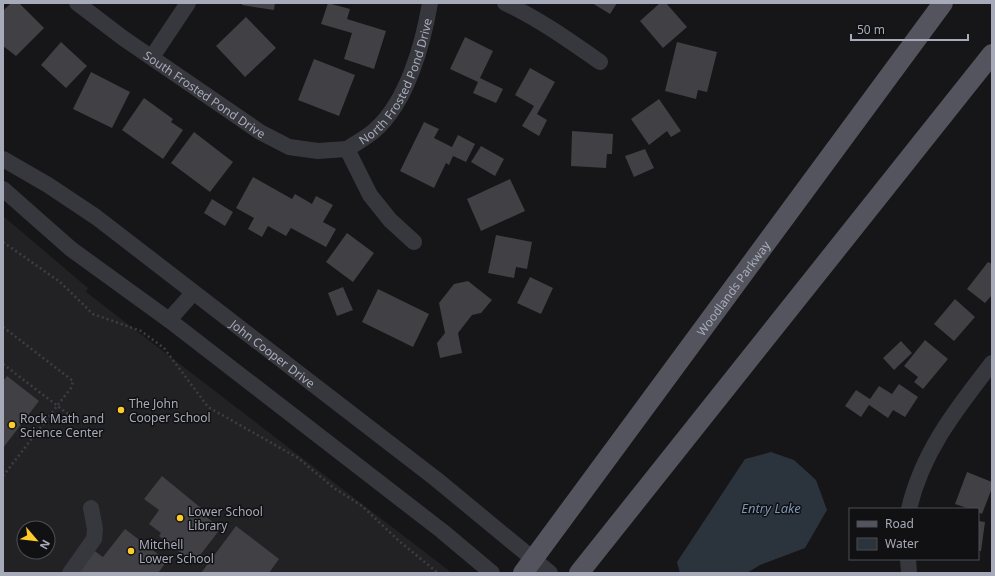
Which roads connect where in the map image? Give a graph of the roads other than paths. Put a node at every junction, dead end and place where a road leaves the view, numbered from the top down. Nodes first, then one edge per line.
1 (77, 3) edge
2 (188, 3) edge
3 (430, 3) edge
4 (505, 3) edge
5 (944, 3) edge
6 (992, 54) edge
7 (152, 58) junction
8 (600, 62) dead end
9 (347, 150) junction
10 (3, 159) edge
11 (3, 189) edge
12 (414, 242) dead end
13 (193, 293) junction
14 (169, 320) junction
15 (992, 363) edge
16 (91, 508) dead end
17 (909, 508) edge
18 (908, 560) edge
19 (528, 567) edge
20 (70, 573) edge
21 (492, 573) edge
22 (550, 573) edge
23 (579, 573) edge
24 (909, 573) edge

1 - 7 street, South Frosted Pond Drive
2 - 7 street
3 - 9 street, North Frosted Pond Drive
4 - 8 street
5 - 19 main road, Woodlands Parkway
6 - 23 main road
7 - 9 street, South Frosted Pond Drive
9 - 12 street
10 - 13 street, John Cooper Drive
11 - 14 street
13 - 14 street
13 - 19 street, John Cooper Drive
14 - 21 street
15 - 17 street
16 - 20 street
18 - 24 street
19 - 22 street, John Cooper Drive

